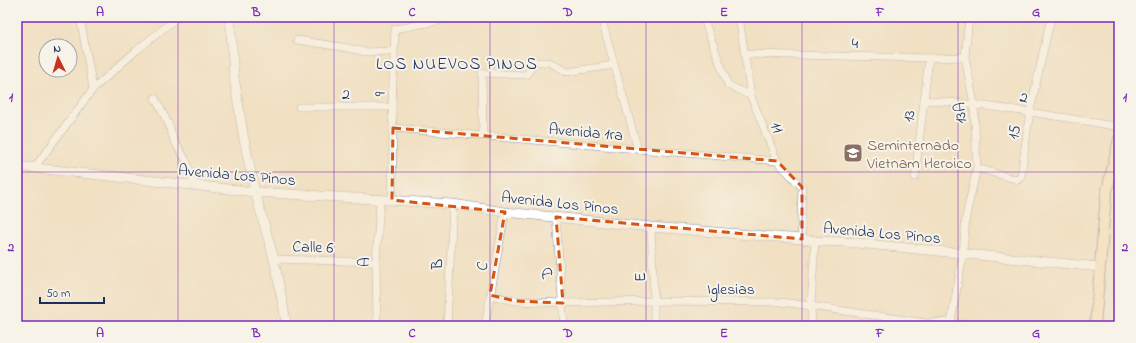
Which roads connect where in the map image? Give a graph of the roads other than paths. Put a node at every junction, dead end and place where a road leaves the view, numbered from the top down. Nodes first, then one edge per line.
1 (80, 17) edge
2 (178, 17) edge
3 (230, 17) edge
4 (458, 17) edge
5 (601, 17) edge
6 (703, 17) edge
7 (739, 17) edge
8 (968, 17) edge
9 (1051, 17) edge
10 (296, 40) dead end
11 (393, 51) junction
12 (745, 54) junction
13 (965, 57) junction
14 (929, 58) junction
15 (614, 65) junction
16 (93, 89) junction
17 (751, 96) junction
18 (155, 98) dead end
19 (924, 100) junction
20 (974, 104) junction
21 (299, 106) dead end
22 (392, 107) junction
23 (1030, 111) junction
24 (1119, 127) edge
25 (393, 128) junction
26 (484, 136) junction
27 (1119, 139) edge
28 (638, 150) junction
29 (777, 161) junction
30 (17, 166) edge
31 (35, 167) junction
32 (977, 168) junction
33 (915, 177) dead end
34 (195, 185) junction
35 (255, 192) junction
36 (380, 200) junction
37 (392, 200) junction
38 (454, 204) junction
39 (505, 212) junction
40 (556, 217) junction
41 (651, 227) junction
42 (802, 239) junction
43 (815, 241) junction
44 (963, 254) junction
45 (274, 259) junction
46 (376, 262) junction
47 (1099, 267) junction
48 (490, 295) junction
49 (654, 301) junction
50 (563, 303) junction
51 (811, 306) junction
52 (951, 322) junction
53 (926, 325) edge
54 (286, 326) edge
55 (377, 326) edge
56 (446, 326) edge
57 (485, 326) edge
58 (564, 326) edge
59 (654, 326) edge
60 (812, 326) edge
61 (970, 326) edge
62 (1095, 326) edge

1 - 16 street
2 - 16 street
3 - 35 street
4 - 11 street, 9
5 - 15 street
6 - 17 street
7 - 12 street, 11
8 - 13 street, 13A
9 - 23 street, 15
10 - 11 street
11 - 22 street, 9
12 - 14 street, 4
12 - 17 street, 11
13 - 14 street, 4
13 - 20 street, 13A
14 - 19 street, 13
15 - 26 street
15 - 28 street
16 - 31 street
17 - 29 street, 11
18 - 34 street
19 - 20 street, 2
19 - 33 street, 13
20 - 23 street, 2
20 - 32 street, 13A
21 - 22 street, 2
22 - 25 street, 9
23 - 24 street, 2
23 - 32 street, 15
25 - 26 street, Avenida 1ra
25 - 37 street, 9
26 - 28 street, Avenida 1ra
27 - 47 main road
28 - 29 street, Avenida 1ra
29 - 42 street, 11
30 - 31 street, Avenida Los Pinos
31 - 34 street, Avenida Los Pinos
32 - 44 street, 13A
34 - 35 street, Avenida Los Pinos
35 - 36 street, Avenida Los Pinos
35 - 45 street
36 - 37 street, Avenida Los Pinos
36 - 46 street, A
37 - 38 street, Avenida Los Pinos
38 - 39 street, Avenida Los Pinos
38 - 56 street, B
39 - 40 street, Avenida Los Pinos
39 - 48 street, C
40 - 41 street, Avenida Los Pinos
40 - 50 street, D
41 - 42 street, Avenida Los Pinos
41 - 49 street, E
42 - 43 street, Avenida Los Pinos
43 - 44 street, Avenida Los Pinos
43 - 51 street
44 - 47 street, Avenida Los Pinos
44 - 52 street
45 - 46 street, Calle 6
45 - 54 street
46 - 55 street, A
47 - 62 main road
48 - 50 street, Iglesias
48 - 57 street, C
49 - 50 street, Iglesias
49 - 51 street, Iglesias
49 - 59 street, E
50 - 58 street, D
51 - 53 street, Iglesias
51 - 60 street
52 - 53 street, Iglesias
52 - 61 street, Iglesias

